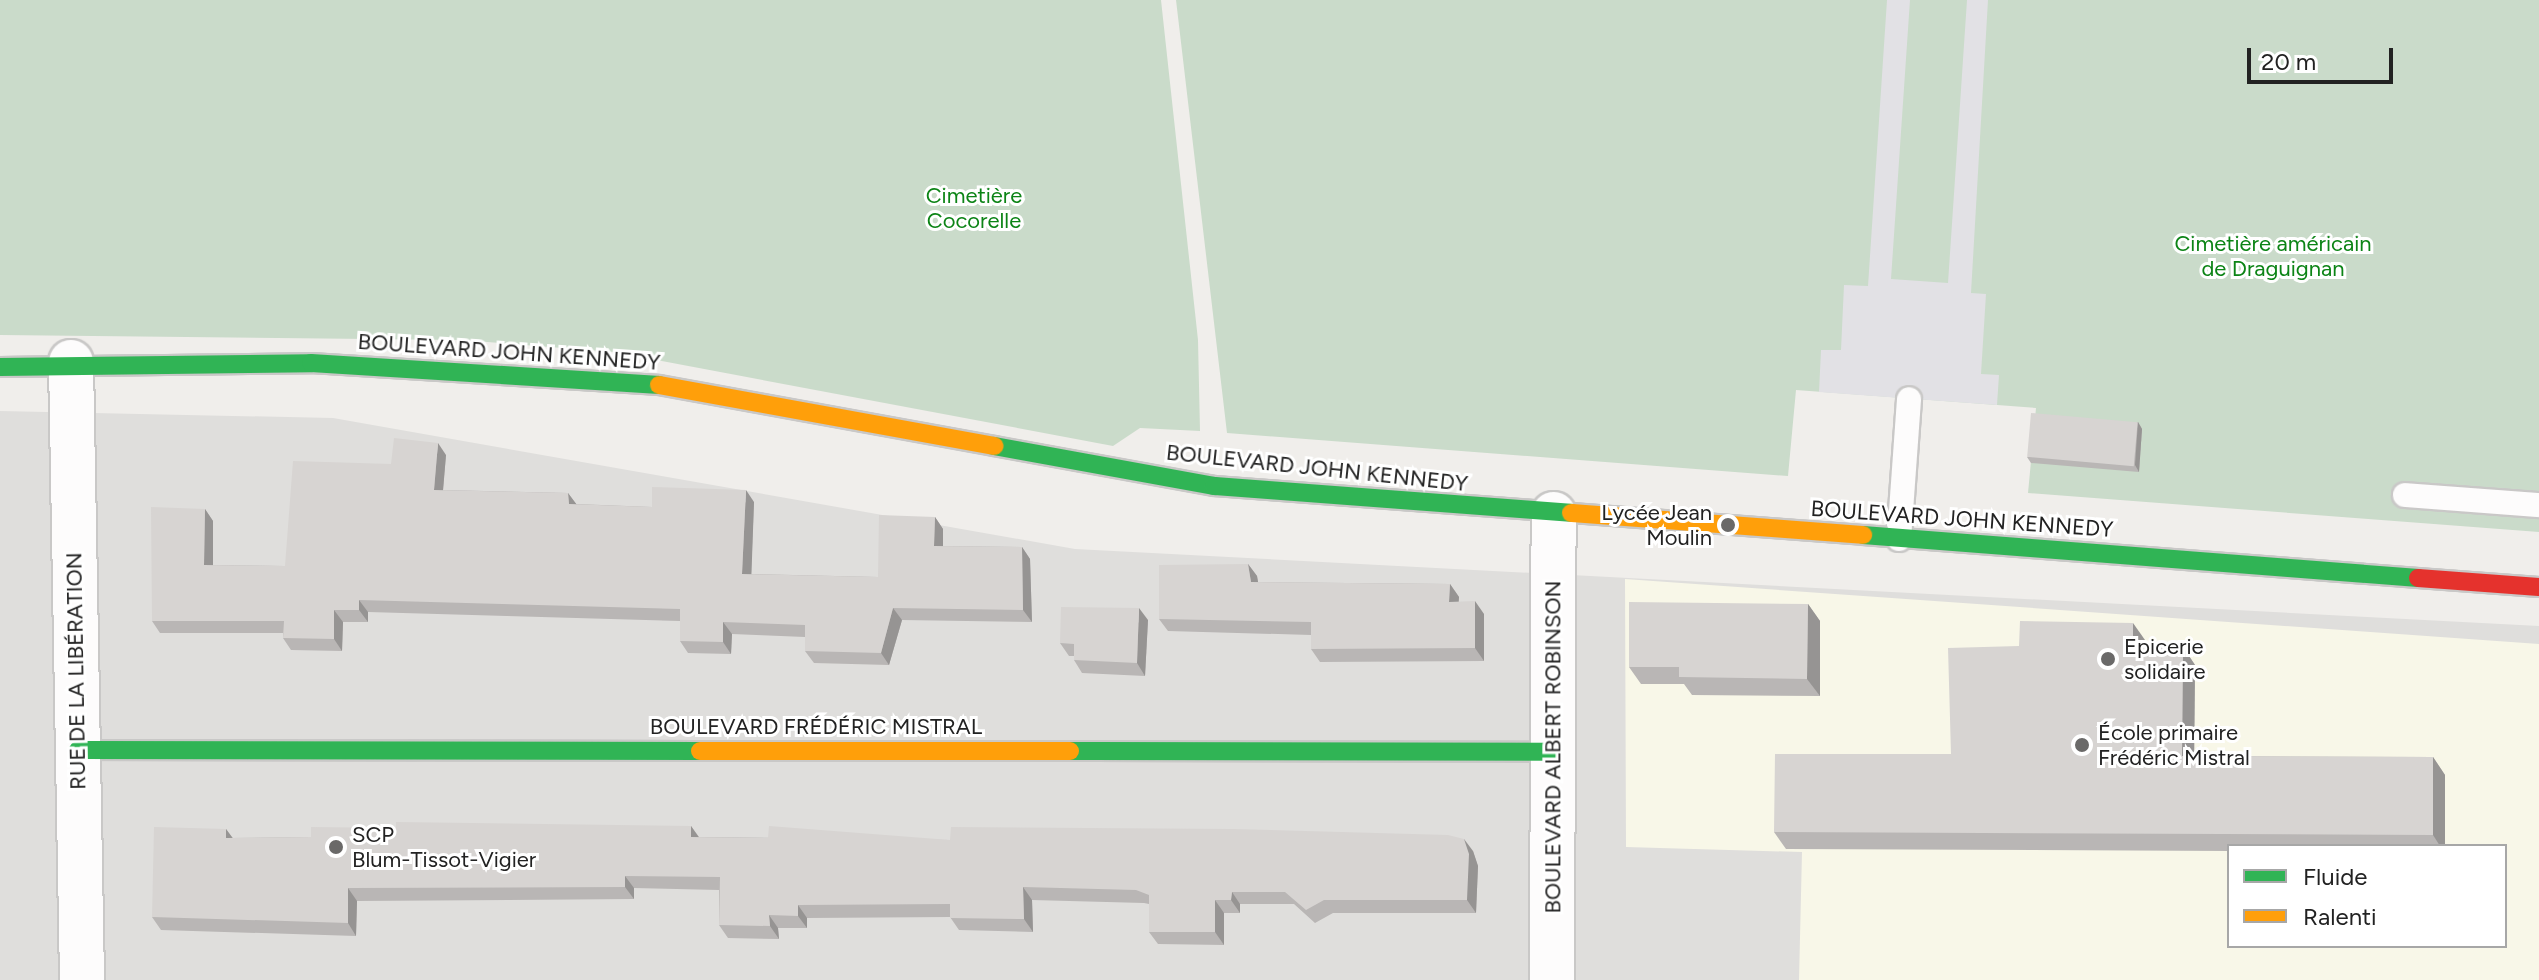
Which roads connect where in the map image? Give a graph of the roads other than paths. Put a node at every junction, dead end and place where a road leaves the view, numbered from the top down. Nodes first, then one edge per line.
1 (71, 362) junction
2 (0, 367) edge
3 (1909, 399) dead end
4 (2405, 495) dead end
5 (2539, 505) edge
6 (1554, 514) junction
7 (1899, 539) junction
8 (2539, 587) edge
9 (78, 750) junction
10 (1554, 752) junction
11 (82, 980) edge
12 (1552, 980) edge

1 - 2 street, BOULEVARD JOHN KENNEDY
1 - 6 street, BOULEVARD JOHN KENNEDY
1 - 9 street, RUE DE LA LIBÉRATION
3 - 7 lane
4 - 5 lane
6 - 7 street, BOULEVARD JOHN KENNEDY
6 - 10 street, BOULEVARD ALBERT ROBINSON
7 - 8 street, BOULEVARD JOHN KENNEDY
9 - 10 street, BOULEVARD FRÉDÉRIC MISTRAL
9 - 11 street, RUE DE LA LIBÉRATION
10 - 12 street, BOULEVARD ALBERT ROBINSON

